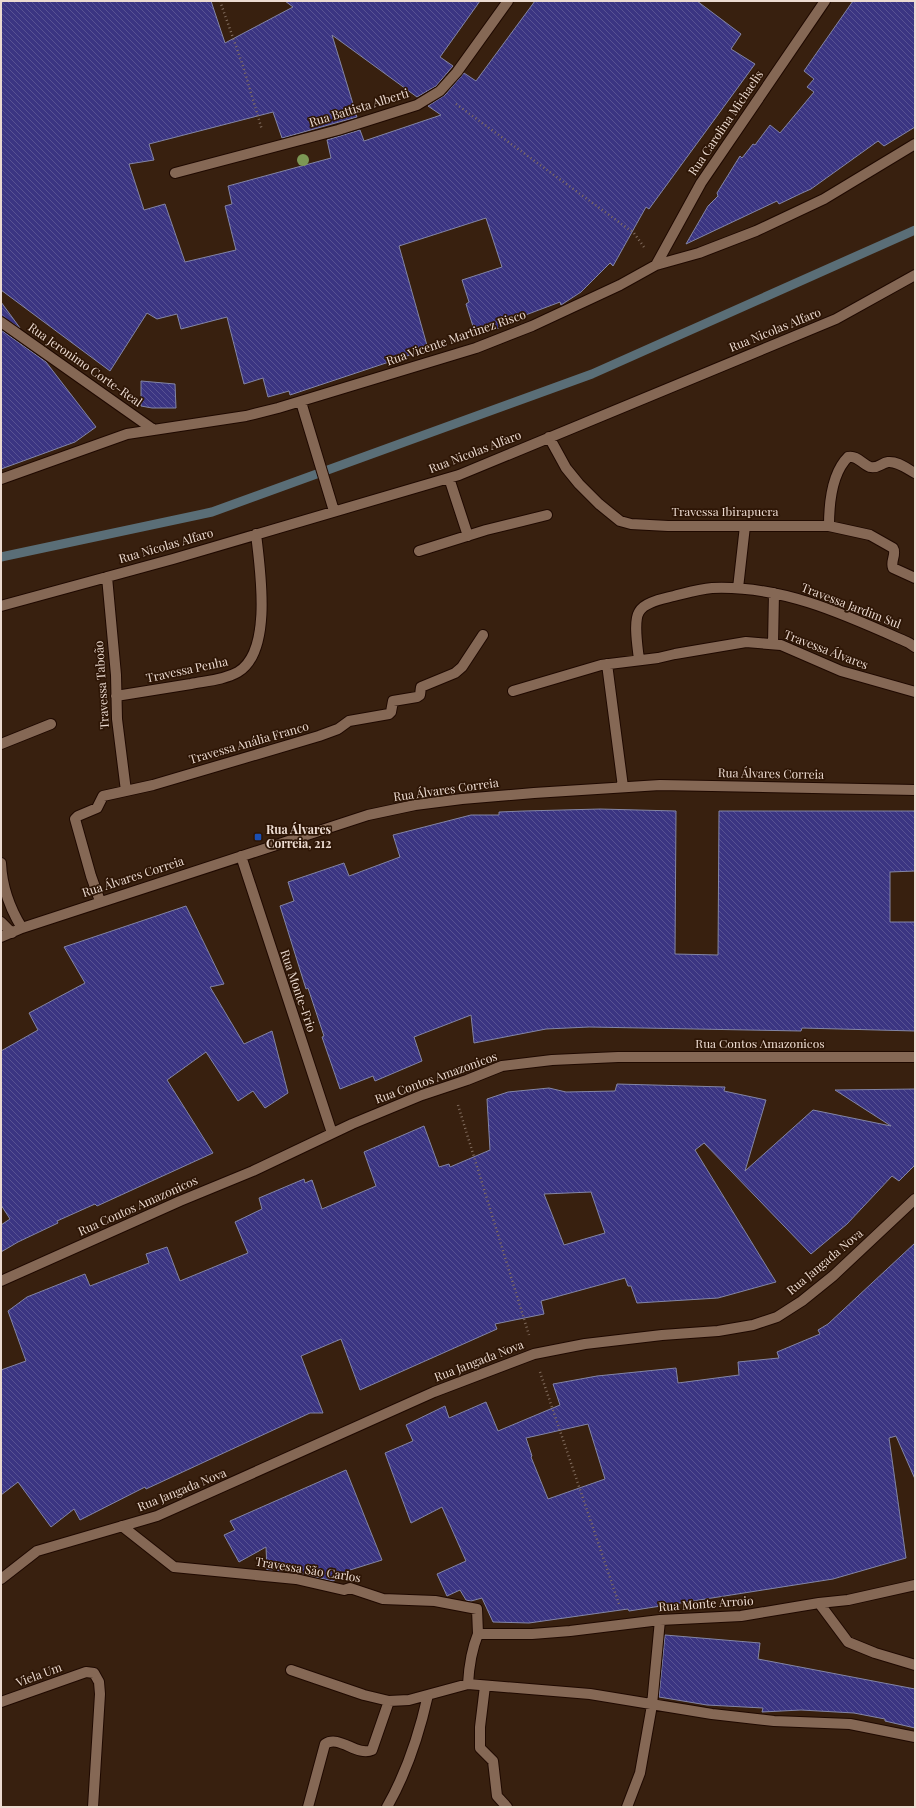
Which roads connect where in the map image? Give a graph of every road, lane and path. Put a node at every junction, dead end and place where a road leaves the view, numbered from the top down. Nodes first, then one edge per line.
1 (220, 1) edge
2 (508, 1) edge
3 (825, 1) edge
4 (440, 91) junction
5 (915, 144) edge
6 (267, 148) junction
7 (174, 173) dead end
8 (656, 264) junction
9 (915, 275) edge
10 (1, 322) edge
11 (301, 402) junction
12 (154, 430) junction
13 (549, 437) junction
14 (915, 473) edge
15 (449, 478) junction
16 (1, 479) edge
17 (334, 511) junction
18 (547, 515) dead end
19 (745, 526) junction
20 (829, 526) junction
21 (256, 534) junction
22 (468, 536) junction
23 (419, 551) dead end
24 (107, 576) junction
25 (915, 578) edge
26 (738, 588) junction
27 (774, 593) junction
28 (1, 606) edge
29 (482, 635) dead end
30 (773, 644) junction
31 (915, 647) edge
32 (639, 660) junction
33 (607, 664) junction
34 (513, 691) dead end
35 (915, 692) edge
36 (116, 696) junction
37 (52, 724) dead end
38 (1, 744) edge
39 (623, 787) junction
40 (915, 790) edge
41 (126, 791) junction
42 (241, 856) junction
43 (1, 863) edge
44 (100, 901) junction
45 (1, 922) edge
46 (22, 928) junction
47 (12, 932) junction
48 (1, 937) edge
49 (915, 1057) edge
50 (332, 1133) junction
51 (915, 1200) edge
52 (1, 1281) edge
53 (122, 1526) junction
54 (1, 1579) edge
55 (915, 1585) edge
56 (819, 1603) junction
57 (660, 1620) junction
58 (478, 1634) junction
59 (915, 1665) edge
60 (291, 1670) dead end
61 (468, 1684) junction
62 (485, 1686) junction
63 (428, 1695) junction
64 (389, 1701) junction
65 (1, 1702) edge
66 (652, 1705) junction
67 (915, 1737) edge
68 (92, 1807) edge
69 (308, 1807) edge
70 (387, 1807) edge
71 (506, 1807) edge
72 (627, 1807) edge

1 - 6 path
2 - 4 street, Rua Battista Alberti
3 - 8 street, Rua Carolina Michaelis
4 - 6 street, Rua Battista Alberti
4 - 8 path
5 - 8 street, Rua Vicente Martinez Risco
6 - 7 street, Rua Battista Alberti
8 - 11 street, Rua Vicente Martinez Risco
9 - 13 street, Rua Nicolas Alfaro
10 - 12 street, Rua Jeronimo Corte-Real
11 - 12 street, Rua Vicente Martinez Risco
11 - 17 street
12 - 16 street, Rua Vicente Martinez Risco
13 - 15 street, Rua Nicolas Alfaro
13 - 19 street, Travessa Ibirapuera
14 - 20 street
15 - 17 street, Rua Nicolas Alfaro
15 - 22 street
17 - 21 street, Rua Nicolas Alfaro
18 - 22 street
19 - 20 street, Travessa Ibirapuera
19 - 26 street
20 - 25 street, Travessa Ibirapuera
21 - 24 street, Rua Nicolas Alfaro
21 - 36 street, Travessa Penha
22 - 23 street
24 - 28 street, Rua Nicolas Alfaro
24 - 36 street, Travessa Taboão
26 - 27 street, Travessa Jardim Sul
26 - 32 street, Travessa Jardim Sul
27 - 30 street
27 - 31 street, Travessa Jardim Sul
29 - 41 street, Travessa Anália Franco
30 - 32 street, Travessa Álvares
30 - 35 street, Travessa Álvares
32 - 33 street, Travessa Álvares
33 - 34 street, Travessa Álvares
33 - 39 street
36 - 41 street, Travessa Taboão
37 - 38 street
39 - 40 street, Rua Álvares Correia
39 - 42 street, Rua Álvares Correia
41 - 44 street, Travessa Anália Franco
42 - 44 street, Rua Álvares Correia
42 - 50 street, Rua Monte-Frio
43 - 46 street
44 - 46 street, Rua Álvares Correia
45 - 47 street
46 - 47 street, Rua Álvares Correia
47 - 48 street, Rua Álvares Correia
49 - 50 street, Rua Contos Amazonicos
50 - 52 street, Rua Contos Amazonicos
51 - 53 street, Rua Jangada Nova
53 - 54 street, Rua Jangada Nova
53 - 58 street, Travessa São Carlos
55 - 56 street, Rua Monte Arroio
56 - 57 street, Rua Monte Arroio
56 - 59 street
57 - 58 street, Rua Monte Arroio
57 - 66 street
58 - 61 street
60 - 64 street
61 - 62 street
61 - 63 street
62 - 66 street
62 - 71 street
63 - 64 street
63 - 70 street
64 - 69 street
65 - 68 street, Viela Um
66 - 67 street
66 - 72 street

